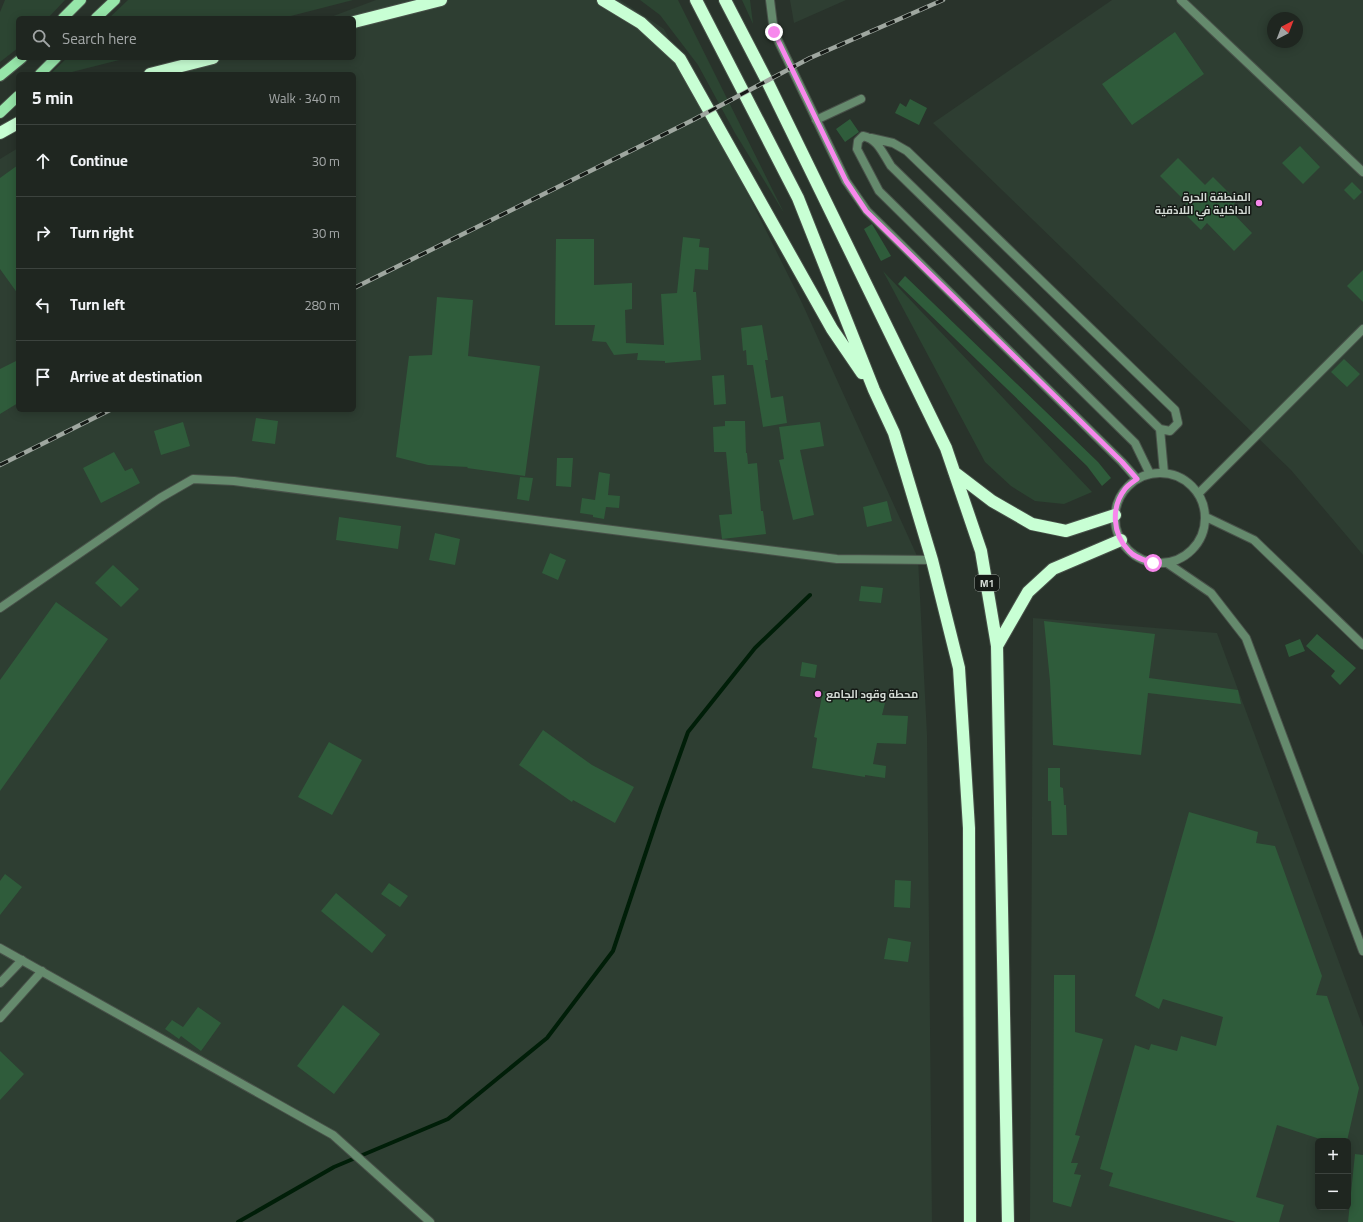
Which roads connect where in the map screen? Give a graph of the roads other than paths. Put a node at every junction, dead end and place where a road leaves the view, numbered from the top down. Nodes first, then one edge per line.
1 (81, 0) edge
2 (115, 0) edge
3 (441, 0) edge
4 (603, 0) edge
5 (696, 0) edge
6 (726, 0) edge
7 (770, 0) edge
8 (1181, 0) edge
9 (65, 16) edge
10 (98, 16) edge
11 (356, 21) edge
12 (20, 60) edge
13 (54, 60) edge
14 (205, 60) edge
15 (42, 72) edge
16 (158, 72) edge
17 (0, 76) edge
18 (16, 98) edge
19 (861, 99) dead end
20 (0, 113) edge
21 (816, 120) junction
22 (16, 124) edge
23 (0, 133) edge
24 (871, 138) junction
25 (1363, 172) edge
26 (1363, 329) edge
27 (874, 390) junction
28 (1160, 429) junction
29 (954, 472) junction
30 (1164, 473) junction
31 (1150, 474) junction
32 (1137, 479) junction
33 (1199, 493) junction
34 (1115, 515) junction
35 (1206, 517) junction
36 (1121, 540) junction
37 (932, 560) junction
38 (1167, 564) junction
39 (0, 608) edge
40 (1363, 644) edge
41 (997, 646) junction
42 (0, 948) edge
43 (1363, 951) edge
44 (22, 960) junction
45 (42, 971) junction
46 (0, 983) edge
47 (0, 1018) edge
48 (430, 1222) edge
49 (970, 1222) edge
50 (1008, 1222) edge

1 - 9 main road
2 - 10 main road
3 - 11 highway
4 - 27 highway
5 - 27 highway
6 - 29 highway, M1
7 - 21 street
8 - 25 street
12 - 17 main road
13 - 15 main road
14 - 16 highway
18 - 20 main road
19 - 21 street
21 - 32 street
22 - 23 highway
24 - 28 street
24 - 28 street
24 - 31 street
26 - 33 street
27 - 37 highway
28 - 30 street
29 - 34 highway
29 - 41 highway, M1
30 - 31 street
30 - 33 street
31 - 32 street
32 - 34 street
33 - 35 street
34 - 36 street
35 - 38 street
35 - 40 street
36 - 38 street
36 - 41 highway
37 - 39 street
37 - 49 highway
38 - 43 street
41 - 50 highway, M1
42 - 44 street
44 - 45 street
44 - 46 street
45 - 47 street
45 - 48 street

